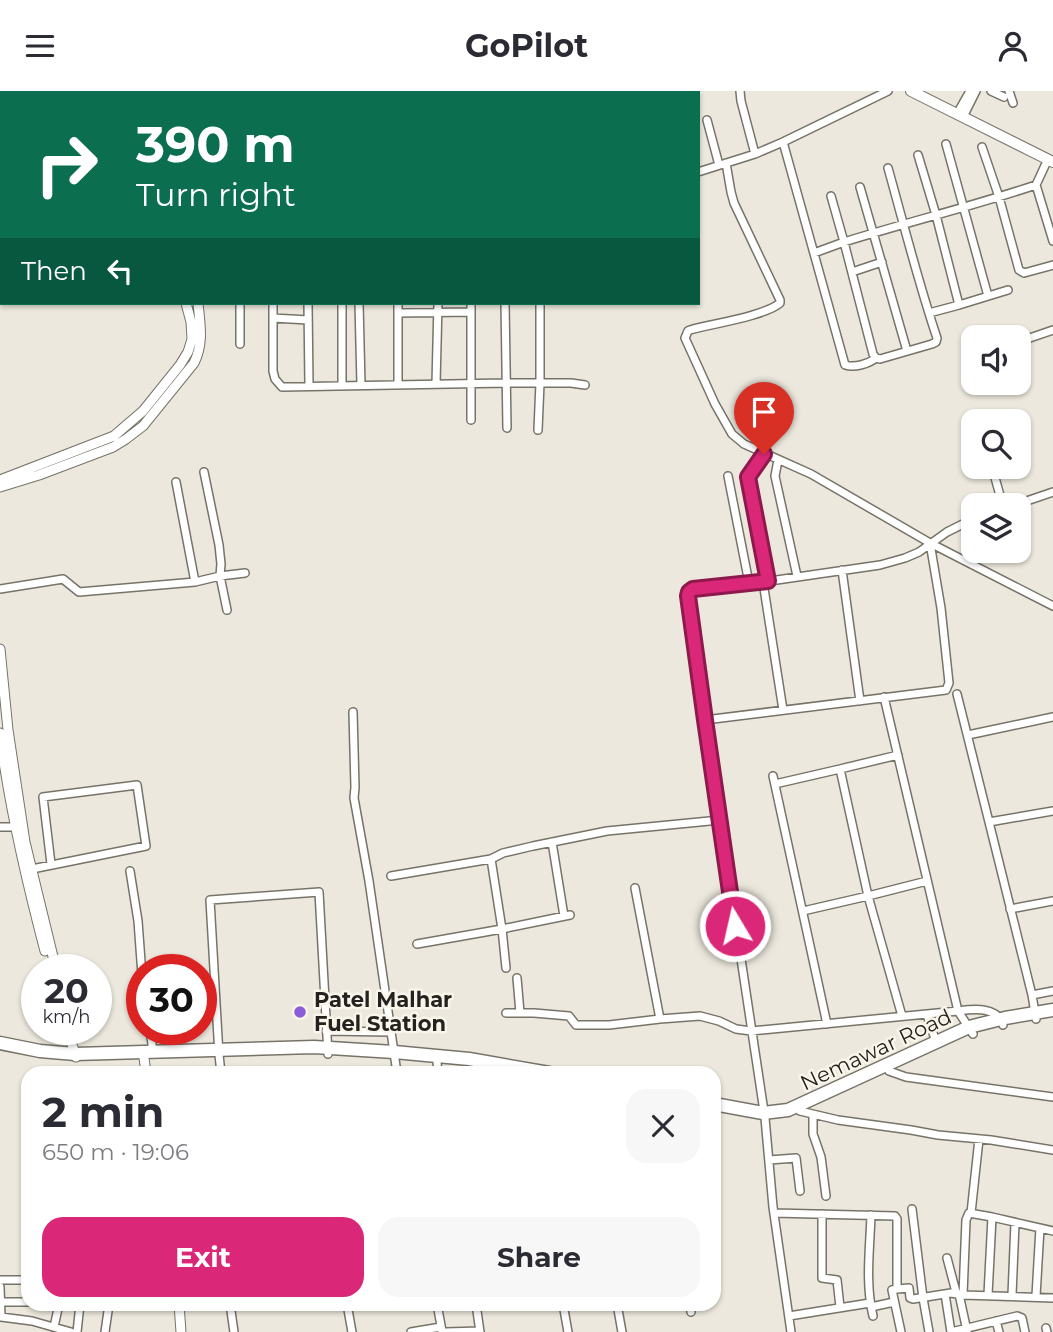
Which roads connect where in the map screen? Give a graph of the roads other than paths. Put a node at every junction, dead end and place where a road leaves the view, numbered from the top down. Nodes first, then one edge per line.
1 (740, 91) edge
2 (888, 91) edge
3 (911, 91) edge
4 (970, 91) edge
5 (976, 91) edge
6 (991, 91) edge
7 (1007, 94) edge
8 (1013, 103) dead end
9 (960, 115) junction
10 (707, 120) dead end
11 (783, 142) junction
12 (946, 144) dead end
13 (982, 147) dead end
14 (755, 154) junction
15 (918, 155) dead end
16 (1050, 161) edge
17 (722, 164) junction
18 (888, 168) dead end
19 (700, 171) edge
20 (1036, 185) junction
21 (860, 187) dead end
22 (831, 195) dead end
23 (999, 197) junction
24 (963, 208) junction
25 (936, 215) junction
26 (904, 225) junction
27 (874, 233) junction
28 (1053, 241) edge
29 (844, 242) junction
30 (814, 253) junction
31 (882, 262) junction
32 (1053, 265) edge
33 (852, 271) junction
34 (1008, 290) dead end
35 (988, 296) junction
36 (187, 305) edge
37 (198, 305) edge
38 (240, 305) edge
39 (273, 305) edge
40 (308, 305) edge
41 (342, 305) edge
42 (359, 305) edge
43 (398, 305) edge
44 (438, 305) edge
45 (471, 305) edge
46 (505, 305) edge
47 (540, 305) edge
48 (959, 305) junction
49 (471, 312) junction
50 (398, 313) junction
51 (439, 313) junction
52 (929, 313) junction
53 (273, 318) junction
54 (342, 319) junction
55 (360, 319) junction
56 (308, 320) junction
57 (1053, 330) edge
58 (1031, 338) edge
59 (240, 344) dead end
60 (907, 351) junction
61 (876, 358) junction
62 (471, 383) junction
63 (506, 383) junction
64 (540, 383) junction
65 (398, 384) junction
66 (436, 384) junction
67 (361, 385) junction
68 (585, 385) dead end
69 (309, 386) junction
70 (342, 386) junction
71 (471, 420) dead end
72 (507, 428) dead end
73 (538, 430) dead end
74 (764, 454) junction
75 (778, 460) junction
76 (204, 472) dead end
77 (728, 476) dead end
78 (0, 480) edge
79 (176, 482) dead end
80 (0, 487) edge
81 (1053, 492) edge
82 (1031, 500) edge
83 (961, 525) edge
84 (930, 543) junction
85 (842, 570) junction
86 (245, 573) dead end
87 (220, 576) junction
88 (797, 576) junction
89 (765, 581) junction
90 (195, 582) junction
91 (749, 583) junction
92 (0, 589) edge
93 (1053, 606) edge
94 (227, 610) dead end
95 (0, 649) edge
96 (957, 694) dead end
97 (884, 697) junction
98 (860, 701) junction
99 (783, 710) junction
100 (353, 712) dead end
101 (1053, 717) edge
102 (705, 720) junction
103 (0, 733) edge
104 (968, 735) junction
105 (898, 755) junction
106 (840, 769) junction
107 (1053, 811) edge
108 (720, 820) junction
109 (989, 822) junction
110 (0, 827) edge
111 (15, 827) junction
112 (552, 842) junction
113 (491, 859) junction
114 (51, 864) junction
115 (28, 870) junction
116 (130, 871) dead end
117 (391, 876) dead end
118 (926, 881) junction
119 (635, 888) dead end
120 (868, 896) junction
121 (1053, 901) edge
122 (1010, 909) junction
123 (803, 911) junction
124 (502, 929) junction
125 (417, 944) dead end
126 (47, 954) edge
127 (52, 954) edge
128 (140, 954) edge
129 (506, 968) dead end
130 (517, 978) dead end
131 (1053, 991) edge
132 (1032, 995) junction
133 (1053, 1010) edge
134 (958, 1011) junction
135 (506, 1013) dead end
136 (520, 1013) junction
137 (927, 1015) junction
138 (902, 1016) junction
139 (1036, 1016) junction
140 (1053, 1016) edge
141 (660, 1019) junction
142 (1002, 1022) junction
143 (827, 1024) junction
144 (971, 1030) junction
145 (326, 1031) junction
146 (751, 1031) junction
147 (391, 1032) junction
148 (0, 1042) edge
149 (936, 1042) junction
150 (72, 1045) edge
151 (149, 1045) edge
152 (0, 1049) edge
153 (328, 1051) junction
154 (218, 1053) junction
155 (149, 1055) junction
156 (394, 1055) junction
157 (76, 1056) junction
158 (147, 1066) edge
159 (220, 1066) edge
160 (396, 1066) edge
161 (434, 1066) edge
162 (495, 1066) edge
163 (889, 1071) junction
164 (1053, 1097) edge
165 (721, 1109) edge
166 (800, 1111) junction
167 (764, 1115) junction
168 (813, 1115) junction
169 (979, 1139) junction
170 (1053, 1150) edge
171 (769, 1160) junction
172 (800, 1191) dead end
173 (826, 1196) dead end
174 (912, 1209) dead end
175 (774, 1213) junction
176 (971, 1213) junction
177 (822, 1214) junction
178 (870, 1215) junction
179 (992, 1217) junction
180 (1015, 1223) junction
181 (1040, 1229) junction
182 (1053, 1231) edge
183 (947, 1258) dead end
184 (0, 1280) edge
185 (21, 1280) edge
186 (0, 1287) edge
187 (897, 1289) junction
188 (945, 1294) junction
189 (959, 1294) junction
190 (988, 1295) junction
191 (1012, 1295) junction
192 (1037, 1296) junction
193 (923, 1298) junction
194 (1053, 1298) edge
195 (1, 1302) edge
196 (894, 1302) junction
197 (21, 1303) edge
198 (870, 1305) junction
199 (840, 1307) junction
200 (57, 1311) edge
201 (79, 1311) edge
202 (108, 1311) edge
203 (180, 1311) edge
204 (231, 1311) edge
205 (348, 1311) edge
206 (439, 1311) edge
207 (477, 1311) edge
208 (564, 1311) edge
209 (618, 1311) edge
210 (873, 1315) dead end
211 (789, 1316) junction
212 (1, 1317) edge
213 (996, 1321) junction
214 (54, 1327) junction
215 (443, 1330) edge
216 (967, 1330) edge
217 (71, 1332) edge
218 (77, 1332) edge
219 (105, 1332) edge
220 (181, 1332) edge
221 (234, 1332) edge
222 (352, 1332) edge
223 (411, 1332) edge
224 (480, 1332) edge
225 (568, 1332) edge
226 (622, 1332) edge
227 (791, 1332) edge
228 (901, 1332) edge
229 (929, 1332) edge
230 (999, 1332) edge
231 (1025, 1332) edge

1 - 14 street
2 - 11 street
3 - 9 main road
4 - 9 street
5 - 9 street
6 - 7 street
7 - 8 street
9 - 16 main road
10 - 17 street
11 - 14 street
11 - 30 street
12 - 24 street
13 - 23 street
14 - 17 street
15 - 25 street
16 - 20 street
17 - 19 street
17 - 74 street
18 - 26 street
20 - 23 street
20 - 28 street
21 - 27 street
22 - 29 street
23 - 24 street
23 - 32 street
24 - 25 street
24 - 35 street
25 - 26 street
25 - 48 street
26 - 27 street
26 - 52 street
27 - 29 street
27 - 31 street
29 - 30 street
29 - 33 street
30 - 61 street
31 - 33 street
31 - 60 street
33 - 61 street
34 - 35 street
35 - 48 street
36 - 78 street
37 - 80 street
38 - 59 street
39 - 53 street
40 - 56 street
41 - 54 street
42 - 55 street
43 - 50 street
44 - 51 street
45 - 49 street
46 - 63 street
47 - 64 street
48 - 52 street
49 - 51 street
49 - 62 street
50 - 51 street
50 - 65 street
51 - 66 street
52 - 60 street
53 - 56 street
53 - 69 street
54 - 55 street
54 - 70 street
55 - 67 street
56 - 69 street
57 - 58 street
60 - 61 street
62 - 63 street
62 - 66 street
62 - 71 street
63 - 64 street
63 - 72 street
64 - 68 street
64 - 73 street
65 - 66 street
65 - 67 street
67 - 70 street
69 - 70 street
74 - 75 street
74 - 89 street
75 - 84 street
75 - 88 street
76 - 87 street
77 - 91 street
79 - 90 street
81 - 82 street
83 - 84 street
84 - 85 street
84 - 93 street
84 - 97 street
85 - 88 street
85 - 98 street
86 - 87 street
87 - 90 street
87 - 94 street
88 - 89 street
89 - 91 street
89 - 99 street
90 - 92 street
91 - 102 street
95 - 115 street
96 - 104 street
97 - 98 street
97 - 105 street
98 - 99 street
99 - 102 street
100 - 147 street
101 - 104 street
102 - 108 street
103 - 111 street
104 - 109 street
105 - 106 street
105 - 118 street
106 - 120 street
106 - 123 street
107 - 109 street
108 - 112 street
108 - 146 street
109 - 122 street
110 - 111 street
111 - 115 street
112 - 113 street
112 - 124 street
113 - 117 street
113 - 124 street
114 - 114 street
114 - 115 street
115 - 126 street
115 - 127 street
116 - 128 street
118 - 120 street
118 - 134 street
119 - 141 street
120 - 123 street
120 - 138 street
121 - 122 street
122 - 132 street
123 - 143 street
124 - 125 street
124 - 129 street
130 - 136 street
131 - 132 street
132 - 139 street
133 - 139 highway, Nemawar Road
134 - 137 street
134 - 142 street
134 - 144 street
135 - 136 street
136 - 141 street
137 - 138 street
137 - 149 street
138 - 143 street
139 - 140 highway, Nemawar Road
139 - 142 highway, Nemawar Road
141 - 146 street
142 - 144 highway, Nemawar Road
143 - 146 street
144 - 149 highway, Nemawar Road
144 - 163 highway, Nemawar Road
145 - 147 street
145 - 153 street
145 - 154 street
146 - 167 street
147 - 156 street
148 - 157 highway
149 - 167 highway, Nemawar Road
150 - 157 street
151 - 155 street
152 - 157 highway
153 - 154 highway
153 - 156 highway
154 - 155 highway
154 - 159 street
155 - 157 highway
155 - 158 street
156 - 160 street
156 - 161 highway
156 - 162 highway
163 - 164 street
163 - 166 highway, Nemawar Road
165 - 167 highway, Nemawar Road
166 - 167 highway, Nemawar Road
166 - 168 street
167 - 171 street
168 - 169 street
168 - 173 street
169 - 170 street
169 - 176 street
171 - 172 street
171 - 175 street
174 - 193 street
175 - 177 street
175 - 211 street
176 - 179 street
176 - 189 street
177 - 178 street
177 - 199 street
178 - 187 street
178 - 198 street
179 - 180 street
179 - 190 street
180 - 181 street
180 - 191 street
181 - 182 street
181 - 192 street
183 - 189 street
184 - 185 street
186 - 195 street
187 - 193 street
187 - 196 street
188 - 189 street
188 - 193 street
188 - 216 street
189 - 190 street
189 - 216 street
190 - 191 street
191 - 192 street
192 - 194 street
193 - 229 street
195 - 197 street
195 - 212 street
196 - 198 street
196 - 228 street
198 - 199 street
198 - 210 street
199 - 211 street
200 - 214 street
201 - 218 street
202 - 219 street
203 - 220 street
204 - 221 street
205 - 222 street
206 - 215 street
207 - 224 street
208 - 225 street
209 - 226 street
211 - 227 street
212 - 214 street
213 - 216 street
213 - 230 street
213 - 231 street
214 - 217 street
215 - 223 street
215 - 224 street

